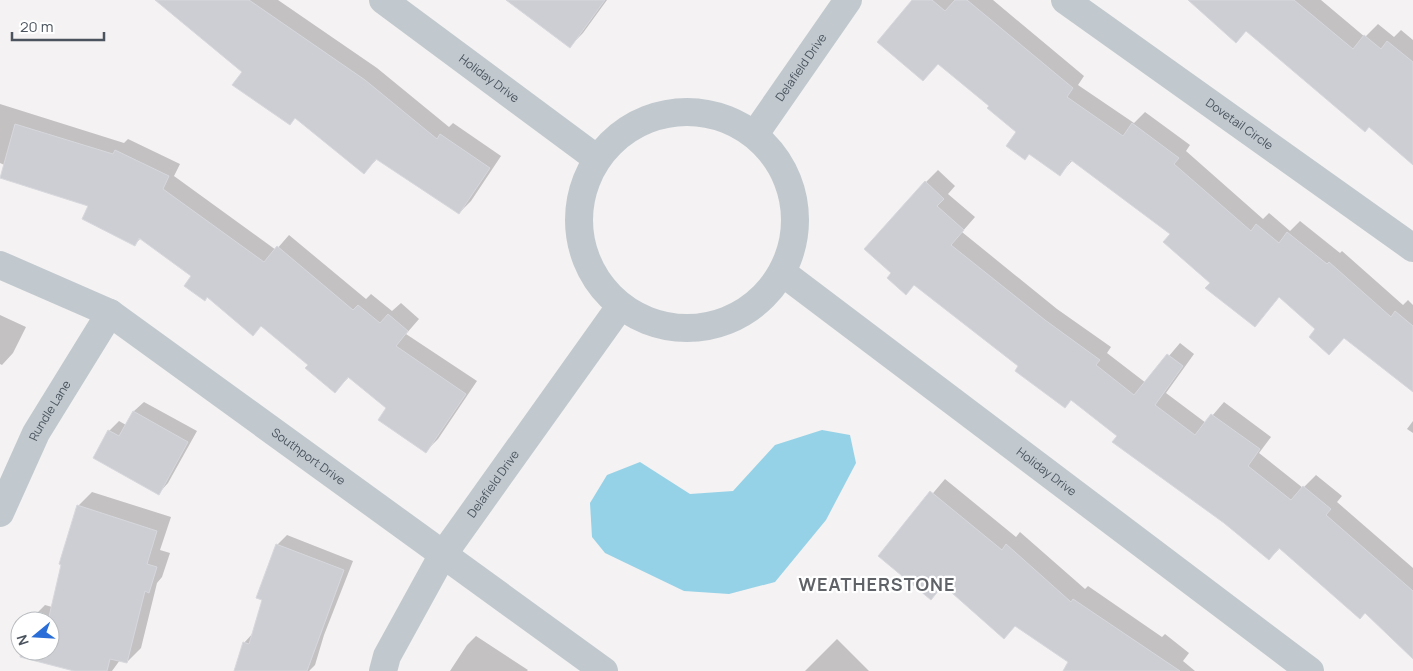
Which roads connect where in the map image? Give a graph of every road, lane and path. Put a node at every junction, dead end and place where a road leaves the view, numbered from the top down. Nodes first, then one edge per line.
1 (383, 0) edge
2 (848, 0) edge
3 (1065, 0) edge
4 (755, 134) junction
5 (596, 158) junction
6 (1413, 248) edge
7 (0, 265) edge
8 (783, 273) junction
9 (619, 308) junction
10 (110, 313) junction
11 (0, 513) edge
12 (442, 556) junction
13 (382, 671) edge
14 (604, 671) edge
15 (1310, 671) edge

1 - 5 street, Holiday Drive
2 - 4 street, Delafield Drive
3 - 6 street, Dovetail Circle
4 - 5 street
4 - 8 street
5 - 9 street
7 - 10 street, Southport Drive
8 - 9 street
8 - 15 street, Holiday Drive
9 - 12 street, Delafield Drive
10 - 11 street, Rundle Lane
10 - 12 street, Southport Drive
12 - 13 street, Delafield Drive
12 - 14 street, Southport Drive

